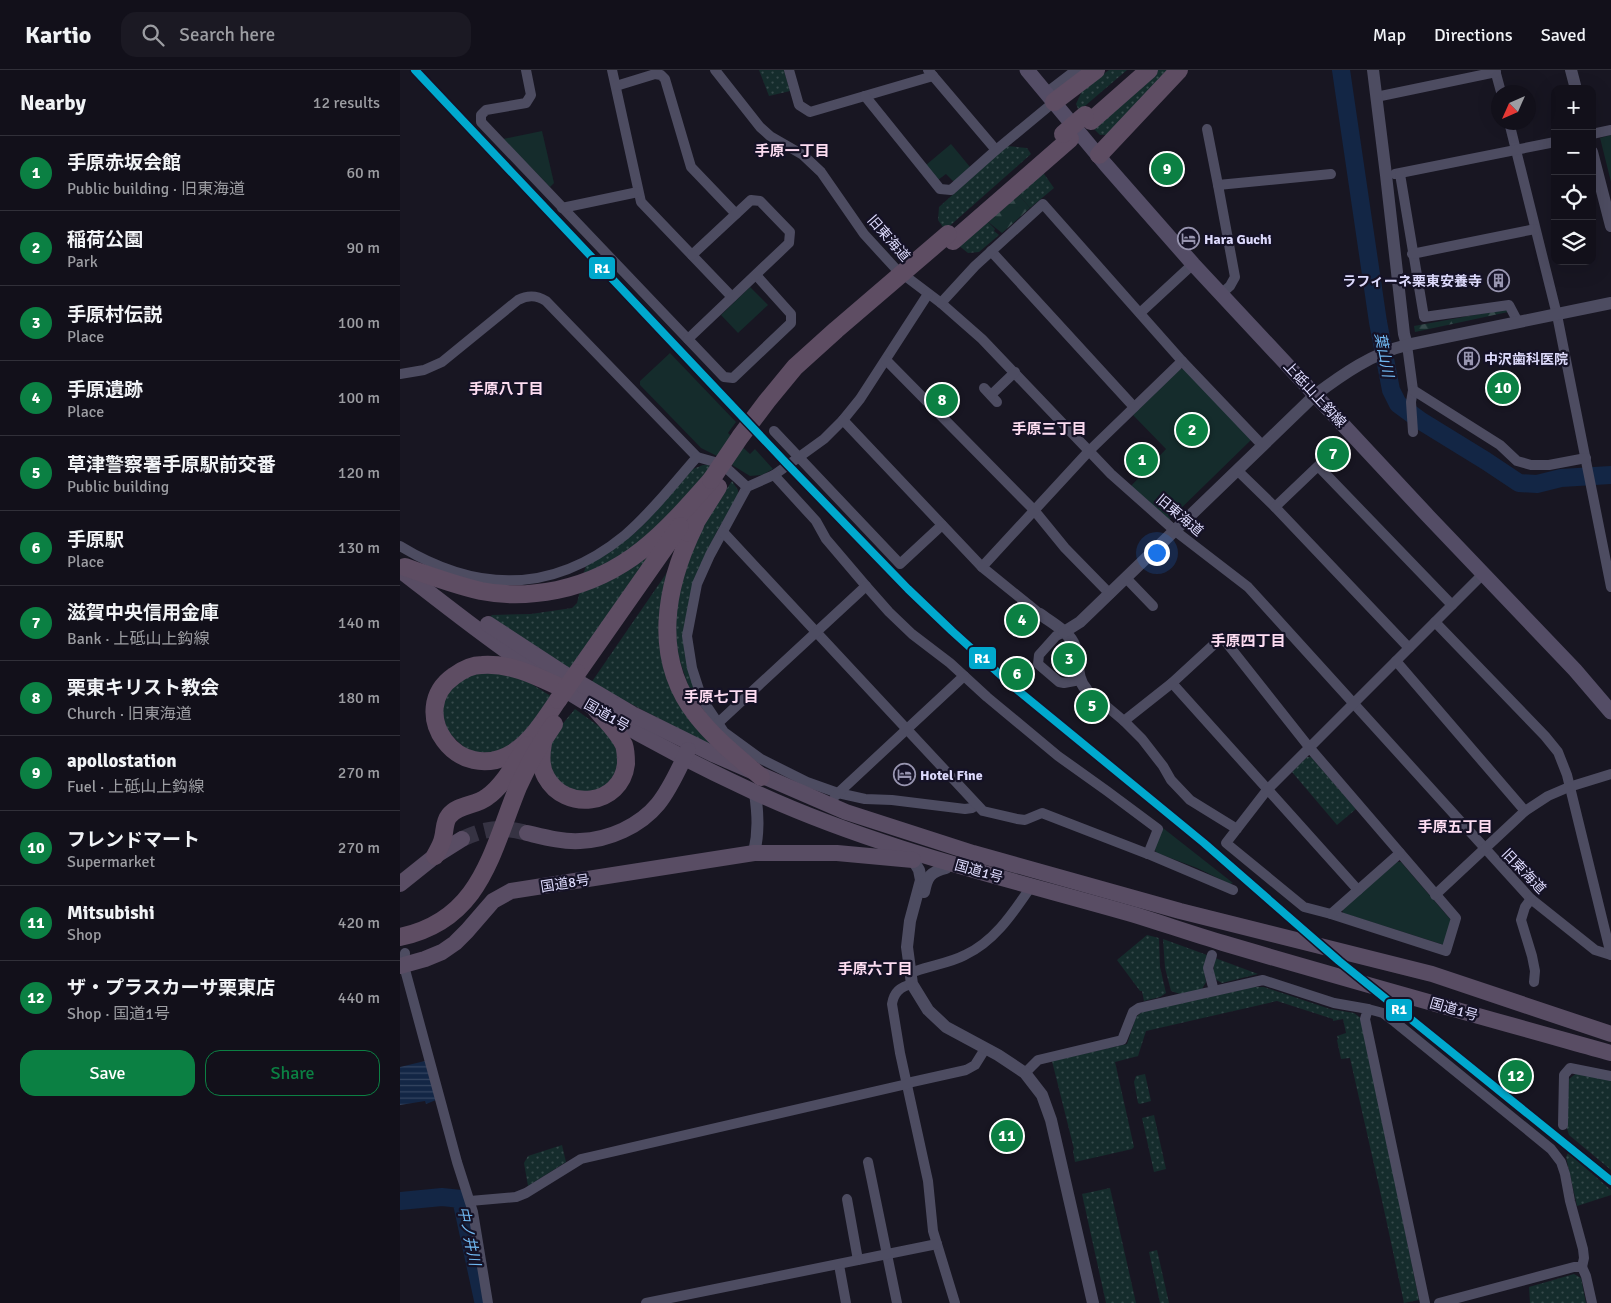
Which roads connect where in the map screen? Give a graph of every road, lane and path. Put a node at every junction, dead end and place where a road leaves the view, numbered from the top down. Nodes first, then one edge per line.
1 (526, 70) edge
2 (612, 70) edge
3 (715, 70) edge
4 (789, 70) edge
5 (1027, 70) edge
6 (1076, 70) edge
7 (1096, 70) edge
8 (1135, 70) edge
9 (1149, 70) edge
10 (1179, 70) edge
11 (1373, 70) edge
12 (1571, 70) edge
13 (1495, 71) edge
14 (931, 73) edge
15 (1499, 85) edge
16 (1575, 85) edge
17 (616, 86) junction
18 (865, 96) junction
19 (1376, 97) junction
20 (1050, 98) junction
21 (1088, 118) junction
22 (1207, 129) dead end
23 (1511, 130) edge
24 (1611, 130) edge
25 (1596, 133) edge
26 (1551, 143) edge
27 (996, 150) junction
28 (1516, 150) junction
29 (1099, 155) junction
30 (1596, 167) edge
31 (1331, 174) dead end
32 (1400, 174) junction
33 (1386, 175) junction
34 (1218, 185) junction
35 (638, 192) junction
36 (562, 208) junction
37 (736, 214) junction
38 (1610, 218) edge
39 (1535, 229) junction
40 (991, 251) junction
41 (1412, 254) junction
42 (692, 255) junction
43 (1194, 264) junction
44 (756, 275) junction
45 (928, 294) junction
46 (1221, 294) junction
47 (732, 297) junction
48 (941, 303) junction
49 (1611, 303) edge
50 (1140, 313) junction
51 (1557, 314) junction
52 (1518, 322) junction
53 (688, 339) junction
54 (1407, 345) junction
55 (886, 360) junction
56 (1182, 361) junction
57 (1015, 372) junction
58 (400, 374) edge
59 (1413, 390) junction
60 (991, 395) dead end
61 (1315, 395) junction
62 (1134, 407) junction
63 (844, 420) junction
64 (774, 431) dead end
65 (1413, 432) dead end
66 (1263, 446) junction
67 (1089, 451) junction
68 (697, 457) junction
69 (800, 458) junction
70 (1586, 461) junction
71 (1237, 470) junction
72 (774, 475) junction
73 (715, 483) junction
74 (747, 487) junction
75 (1275, 507) junction
76 (1034, 510) junction
77 (694, 524) junction
78 (942, 525) junction
79 (1174, 530) junction
80 (723, 532) junction
81 (400, 546) edge
82 (402, 567) edge
83 (982, 567) junction
84 (1483, 574) junction
85 (1126, 578) junction
86 (866, 586) junction
87 (1611, 586) edge
88 (1110, 594) junction
89 (1452, 605) junction
90 (1153, 606) dead end
91 (1040, 614) joint
92 (1435, 622) junction
93 (1064, 632) junction
94 (816, 633) junction
95 (1409, 648) junction
96 (1396, 661) junction
97 (964, 676) junction
98 (582, 677) junction
99 (1172, 683) junction
100 (1083, 684) junction
101 (562, 698) junction
102 (1355, 703) junction
103 (596, 709) junction
104 (1611, 712) edge
105 (1124, 721) junction
106 (718, 723) junction
107 (544, 729) junction
108 (906, 730) junction
109 (1309, 747) junction
110 (688, 751) junction
111 (1611, 774) edge
112 (758, 785) junction
113 (1569, 787) junction
114 (1267, 790) junction
115 (832, 798) junction
116 (977, 805) junction
117 (1525, 812) junction
118 (1237, 829) junction
119 (526, 833) tunnel mouth
120 (910, 833) junction
121 (462, 838) tunnel mouth
122 (1485, 849) junction
123 (754, 853) junction
124 (1400, 853) junction
125 (1148, 854) junction
126 (435, 856) junction
127 (917, 857) junction
128 (946, 868) junction
129 (400, 884) edge
130 (1232, 890) dead end
131 (1358, 890) junction
132 (1028, 891) junction
133 (1435, 895) junction
134 (1531, 899) junction
135 (1331, 914) junction
136 (1176, 928) junction
137 (1212, 955) dead end
138 (1611, 955) edge
139 (402, 956) edge
140 (916, 971) junction
141 (1534, 982) dead end
142 (915, 988) junction
143 (1214, 991) junction
144 (1368, 1008) junction
145 (1611, 1034) edge
146 (984, 1049) junction
147 (1611, 1053) edge
148 (1025, 1073) junction
149 (1611, 1076) edge
150 (907, 1084) junction
151 (1563, 1125) dead end
152 (868, 1162) dead end
153 (847, 1199) dead end
154 (470, 1202) junction
155 (937, 1244) junction
156 (886, 1255) junction
157 (858, 1260) junction
158 (839, 1265) junction
159 (1582, 1267) junction
160 (488, 1303) edge
161 (646, 1303) edge
162 (846, 1303) edge
163 (897, 1303) edge
164 (955, 1303) edge
165 (1092, 1303) edge
166 (1426, 1303) edge
167 (1439, 1303) edge
168 (1592, 1303) edge

1 - 36 street
2 - 17 street
3 - 45 street, 旧東海道
4 - 18 street
5 - 20 main road, 上砥山上鈎線
6 - 20 street
7 - 20 highway
8 - 21 highway
9 - 21 highway
10 - 29 highway
11 - 19 street
12 - 16 street
13 - 15 street
13 - 19 street
14 - 18 street
14 - 27 street
17 - 35 street
17 - 37 street
18 - 27 street
19 - 33 street
20 - 27 street
20 - 29 main road, 上砥山上鈎線
21 - 73 highway, bridge
22 - 34 street
23 - 28 street
24 - 25 street
26 - 28 street
28 - 32 street
28 - 39 street
29 - 43 main road, 上砥山上鈎線
30 - 38 street
31 - 34 street
32 - 33 street
32 - 41 street
33 - 54 street
34 - 46 street
35 - 36 street
35 - 42 street
36 - 53 street
37 - 42 street
37 - 44 street
39 - 41 street
39 - 51 street
40 - 48 street
40 - 50 street
40 - 62 street
41 - 52 street
42 - 47 street
43 - 46 main road, 上砥山上鈎線
43 - 50 street
44 - 47 street
44 - 53 street
45 - 48 street, 旧東海道
45 - 55 street
46 - 61 main road, 上砥山上鈎線
47 - 53 street
48 - 57 street, 旧東海道
49 - 51 street
50 - 56 street
51 - 52 street
51 - 70 street
52 - 54 street
54 - 59 street
54 - 61 street
55 - 63 street
55 - 76 street
56 - 62 street
56 - 66 street
57 - 60 street
57 - 67 street, 旧東海道
58 - 68 street
59 - 65 street
59 - 70 street
61 - 66 street
61 - 84 main road, 上砥山上鈎線
62 - 67 street
63 - 69 street
63 - 78 street
64 - 69 street
66 - 71 street
67 - 76 street
67 - 79 street, 旧東海道
68 - 74 street
68 - 81 street
69 - 72 street
69 - 78 street
70 - 87 street
71 - 75 street
71 - 79 street
72 - 74 street
72 - 86 street
73 - 77 highway
73 - 82 highway
73 - 98 highway
74 - 80 street
75 - 89 street
75 - 95 street
76 - 83 street
76 - 88 street
77 - 98 highway
77 - 112 highway
78 - 83 street
79 - 85 street
79 - 102 street, 旧東海道
80 - 94 street
80 - 106 street
82 - 101 highway, 国道1号
82 - 110 highway, 国道1号
83 - 91 street
84 - 89 street
84 - 104 main road, 上砥山上鈎線
85 - 88 street
85 - 90 street
86 - 94 street
86 - 97 street
88 - 93 street
89 - 92 street
91 - 93 street
92 - 95 street
92 - 113 street
93 - 100 street
93 - 100 street
94 - 106 street
94 - 108 street
95 - 96 street
96 - 102 street
96 - 117 street
97 - 108 street
97 - 125 street
98 - 101 highway, bridge
99 - 105 street
99 - 109 street
99 - 114 street
100 - 105 street
101 - 103 highway, 国道1号
101 - 107 highway
101 - 107 highway
102 - 109 street
102 - 122 street, 旧東海道
103 - 107 highway
103 - 110 highway, 国道1号
105 - 118 street
106 - 115 street
107 - 126 highway
107 - 139 highway
108 - 115 street
108 - 116 street
109 - 114 street
109 - 124 street
110 - 112 highway, 国道1号
110 - 119 highway
111 - 113 street
112 - 115 highway, 国道1号
112 - 123 street
112 - 127 highway, 国道1号
113 - 117 street
113 - 138 street
114 - 118 street
114 - 131 street
115 - 116 street
115 - 120 highway, 国道1号
116 - 125 street
117 - 122 street
118 - 135 street
120 - 127 highway
120 - 145 highway, 国道1号
121 - 126 highway
122 - 133 street
122 - 134 street, 旧東海道
123 - 127 highway, 国道8号
123 - 139 highway, 国道8号
124 - 131 street
124 - 133 street
125 - 130 street
126 - 129 highway
127 - 128 highway
127 - 136 highway, 国道1号
127 - 142 street
128 - 132 highway
128 - 140 street
131 - 135 street
132 - 136 highway
132 - 140 street
133 - 135 street
134 - 138 street, 旧東海道
134 - 141 street
136 - 147 highway, 国道1号
137 - 143 street
139 - 154 street
140 - 142 street
142 - 146 street
142 - 150 street
143 - 144 street
143 - 148 street
144 - 159 street
144 - 166 street
146 - 148 street
146 - 150 street
148 - 165 street
149 - 151 street
150 - 154 street
150 - 155 street
152 - 156 street
153 - 157 street
154 - 160 street
155 - 156 street
155 - 164 street
156 - 157 street
156 - 163 street
157 - 158 street
158 - 161 street
158 - 162 street
159 - 167 street
159 - 168 street

